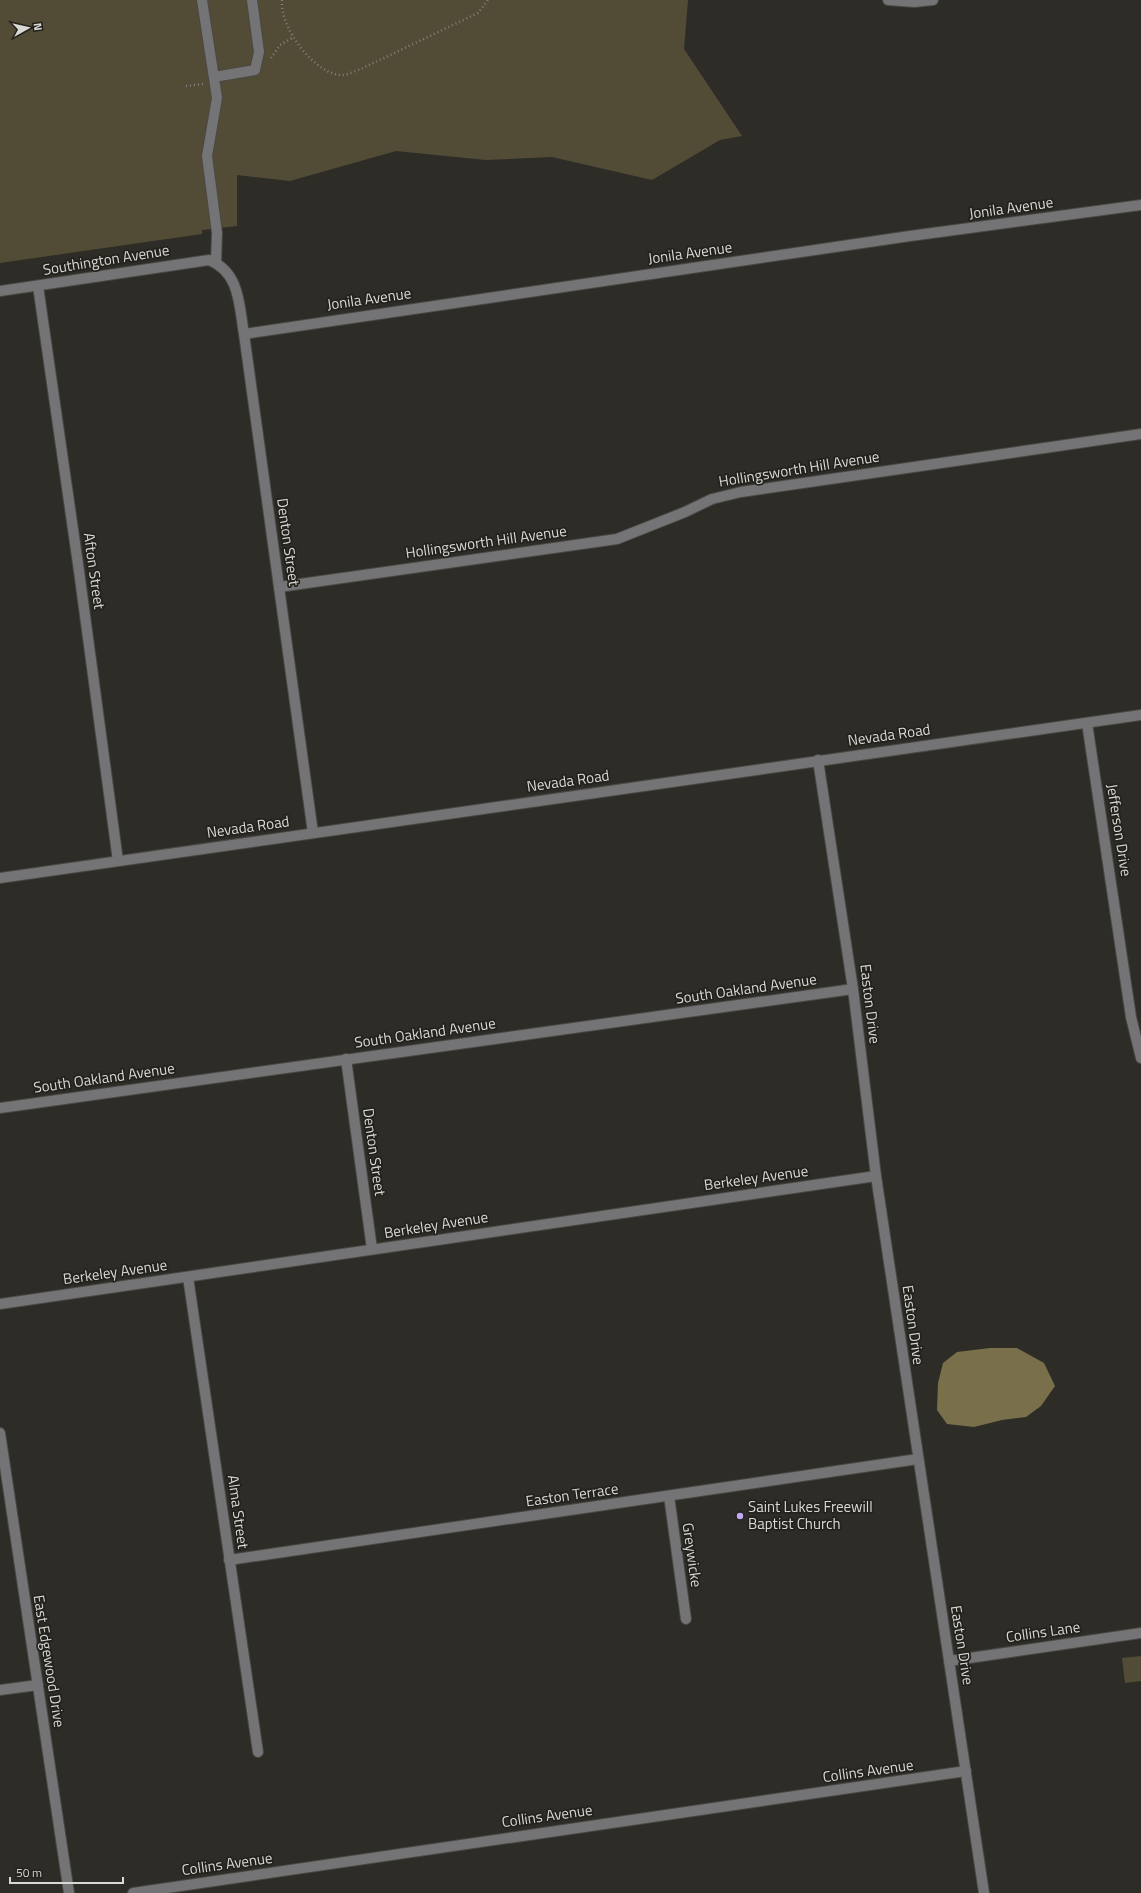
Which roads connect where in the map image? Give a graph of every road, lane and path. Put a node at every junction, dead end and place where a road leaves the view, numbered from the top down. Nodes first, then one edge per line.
1 (202, 0) edge
2 (252, 0) edge
3 (282, 0) edge
4 (488, 0) edge
5 (888, 0) edge
6 (933, 0) edge
7 (214, 77) junction
8 (1141, 205) edge
9 (216, 262) junction
10 (38, 286) junction
11 (0, 291) edge
12 (244, 334) junction
13 (1141, 434) edge
14 (280, 587) junction
15 (1141, 715) edge
16 (1087, 723) junction
17 (818, 760) junction
18 (314, 833) junction
19 (118, 861) junction
20 (0, 878) edge
21 (853, 989) junction
22 (1141, 1058) edge
23 (346, 1059) junction
24 (0, 1108) edge
25 (876, 1176) junction
26 (372, 1249) junction
27 (188, 1277) junction
28 (0, 1304) edge
29 (0, 1433) edge
30 (918, 1459) junction
31 (4, 1488) edge
32 (669, 1496) junction
33 (230, 1560) junction
34 (686, 1619) dead end
35 (1141, 1633) edge
36 (949, 1661) junction
37 (38, 1685) junction
38 (0, 1690) edge
39 (258, 1752) dead end
40 (966, 1771) junction
41 (69, 1893) edge
42 (133, 1893) edge
43 (984, 1893) edge

1 - 7 street
2 - 7 street
3 - 4 path
5 - 6 street
7 - 9 street
8 - 12 street, Jonila Avenue
9 - 10 street, Southington Avenue
9 - 12 street, Denton Street
10 - 11 street, Southington Avenue
10 - 19 street, Afton Street
12 - 14 street, Denton Street
13 - 14 street, Hollingsworth Hill Avenue
14 - 18 street, Denton Street
15 - 16 street, Nevada Road
16 - 17 street, Nevada Road
16 - 22 street, Jefferson Drive
17 - 18 street, Nevada Road
17 - 21 street, Easton Drive
18 - 19 street, Nevada Road
19 - 20 street, Nevada Road
21 - 23 street, South Oakland Avenue
21 - 25 street, Easton Drive
23 - 24 street, South Oakland Avenue
23 - 26 street, Denton Street
25 - 26 street, Berkeley Avenue
25 - 30 street, Easton Drive
26 - 27 street, Berkeley Avenue
27 - 28 street, Berkeley Avenue
27 - 33 street, Alma Street
29 - 31 street, East Edgewood Drive
30 - 32 street, Easton Terrace
30 - 36 street, Easton Drive
31 - 37 street, East Edgewood Drive
32 - 33 street, Easton Terrace
32 - 34 street, Greywicke
33 - 39 street, Alma Street
35 - 36 street, Collins Lane
36 - 40 street, Easton Drive
37 - 38 street
37 - 41 street, East Edgewood Drive
40 - 42 street, Collins Avenue
40 - 43 street, Easton Drive

